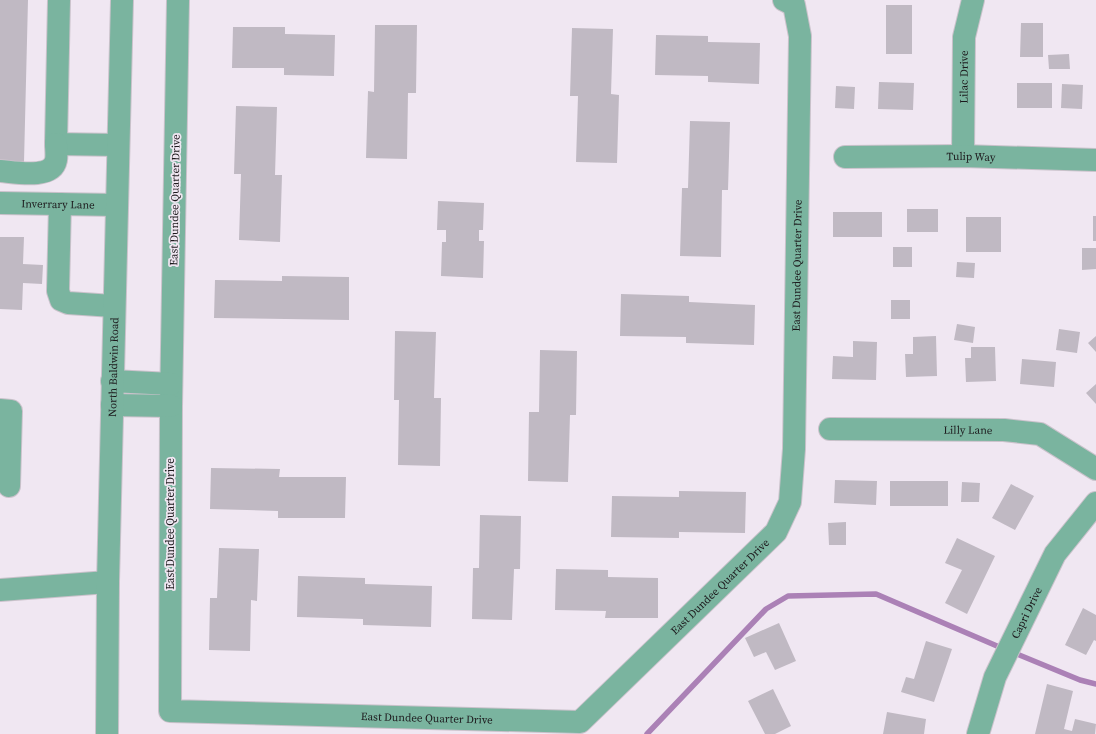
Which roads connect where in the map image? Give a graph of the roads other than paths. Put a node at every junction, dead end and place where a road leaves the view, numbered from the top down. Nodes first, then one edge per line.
1 (59, 0) edge
2 (122, 0) edge
3 (178, 0) edge
4 (784, 0) edge
5 (973, 0) edge
6 (56, 144) junction
7 (118, 145) junction
8 (963, 156) junction
9 (845, 158) dead end
10 (1096, 160) edge
11 (0, 171) edge
12 (0, 203) edge
13 (60, 204) junction
14 (116, 205) junction
15 (113, 306) junction
16 (112, 381) junction
17 (171, 384) junction
18 (112, 404) junction
19 (171, 406) junction
20 (0, 410) edge
21 (830, 429) dead end
22 (1096, 469) edge
23 (9, 486) dead end
24 (1096, 503) edge
25 (108, 582) junction
26 (0, 590) edge
27 (107, 734) edge
28 (978, 734) edge

1 - 6 street
2 - 7 street, North Baldwin Road
3 - 17 street, East Dundee Quarter Drive
4 - 19 street, East Dundee Quarter Drive
5 - 8 street, Lilac Drive
6 - 7 street
6 - 11 street
7 - 14 street, North Baldwin Road
8 - 9 street, Tulip Way
8 - 10 street, Tulip Way
12 - 13 street, Inverrary Lane
13 - 14 street, Inverrary Lane
13 - 15 street
14 - 15 street, North Baldwin Road
15 - 16 street, North Baldwin Road
16 - 17 street
16 - 18 street, North Baldwin Road
17 - 19 street, East Dundee Quarter Drive
18 - 19 street
18 - 25 street, North Baldwin Road
20 - 23 street
21 - 22 street, Lilly Lane
24 - 28 street, Capri Drive
25 - 26 street
25 - 27 street, North Baldwin Road

